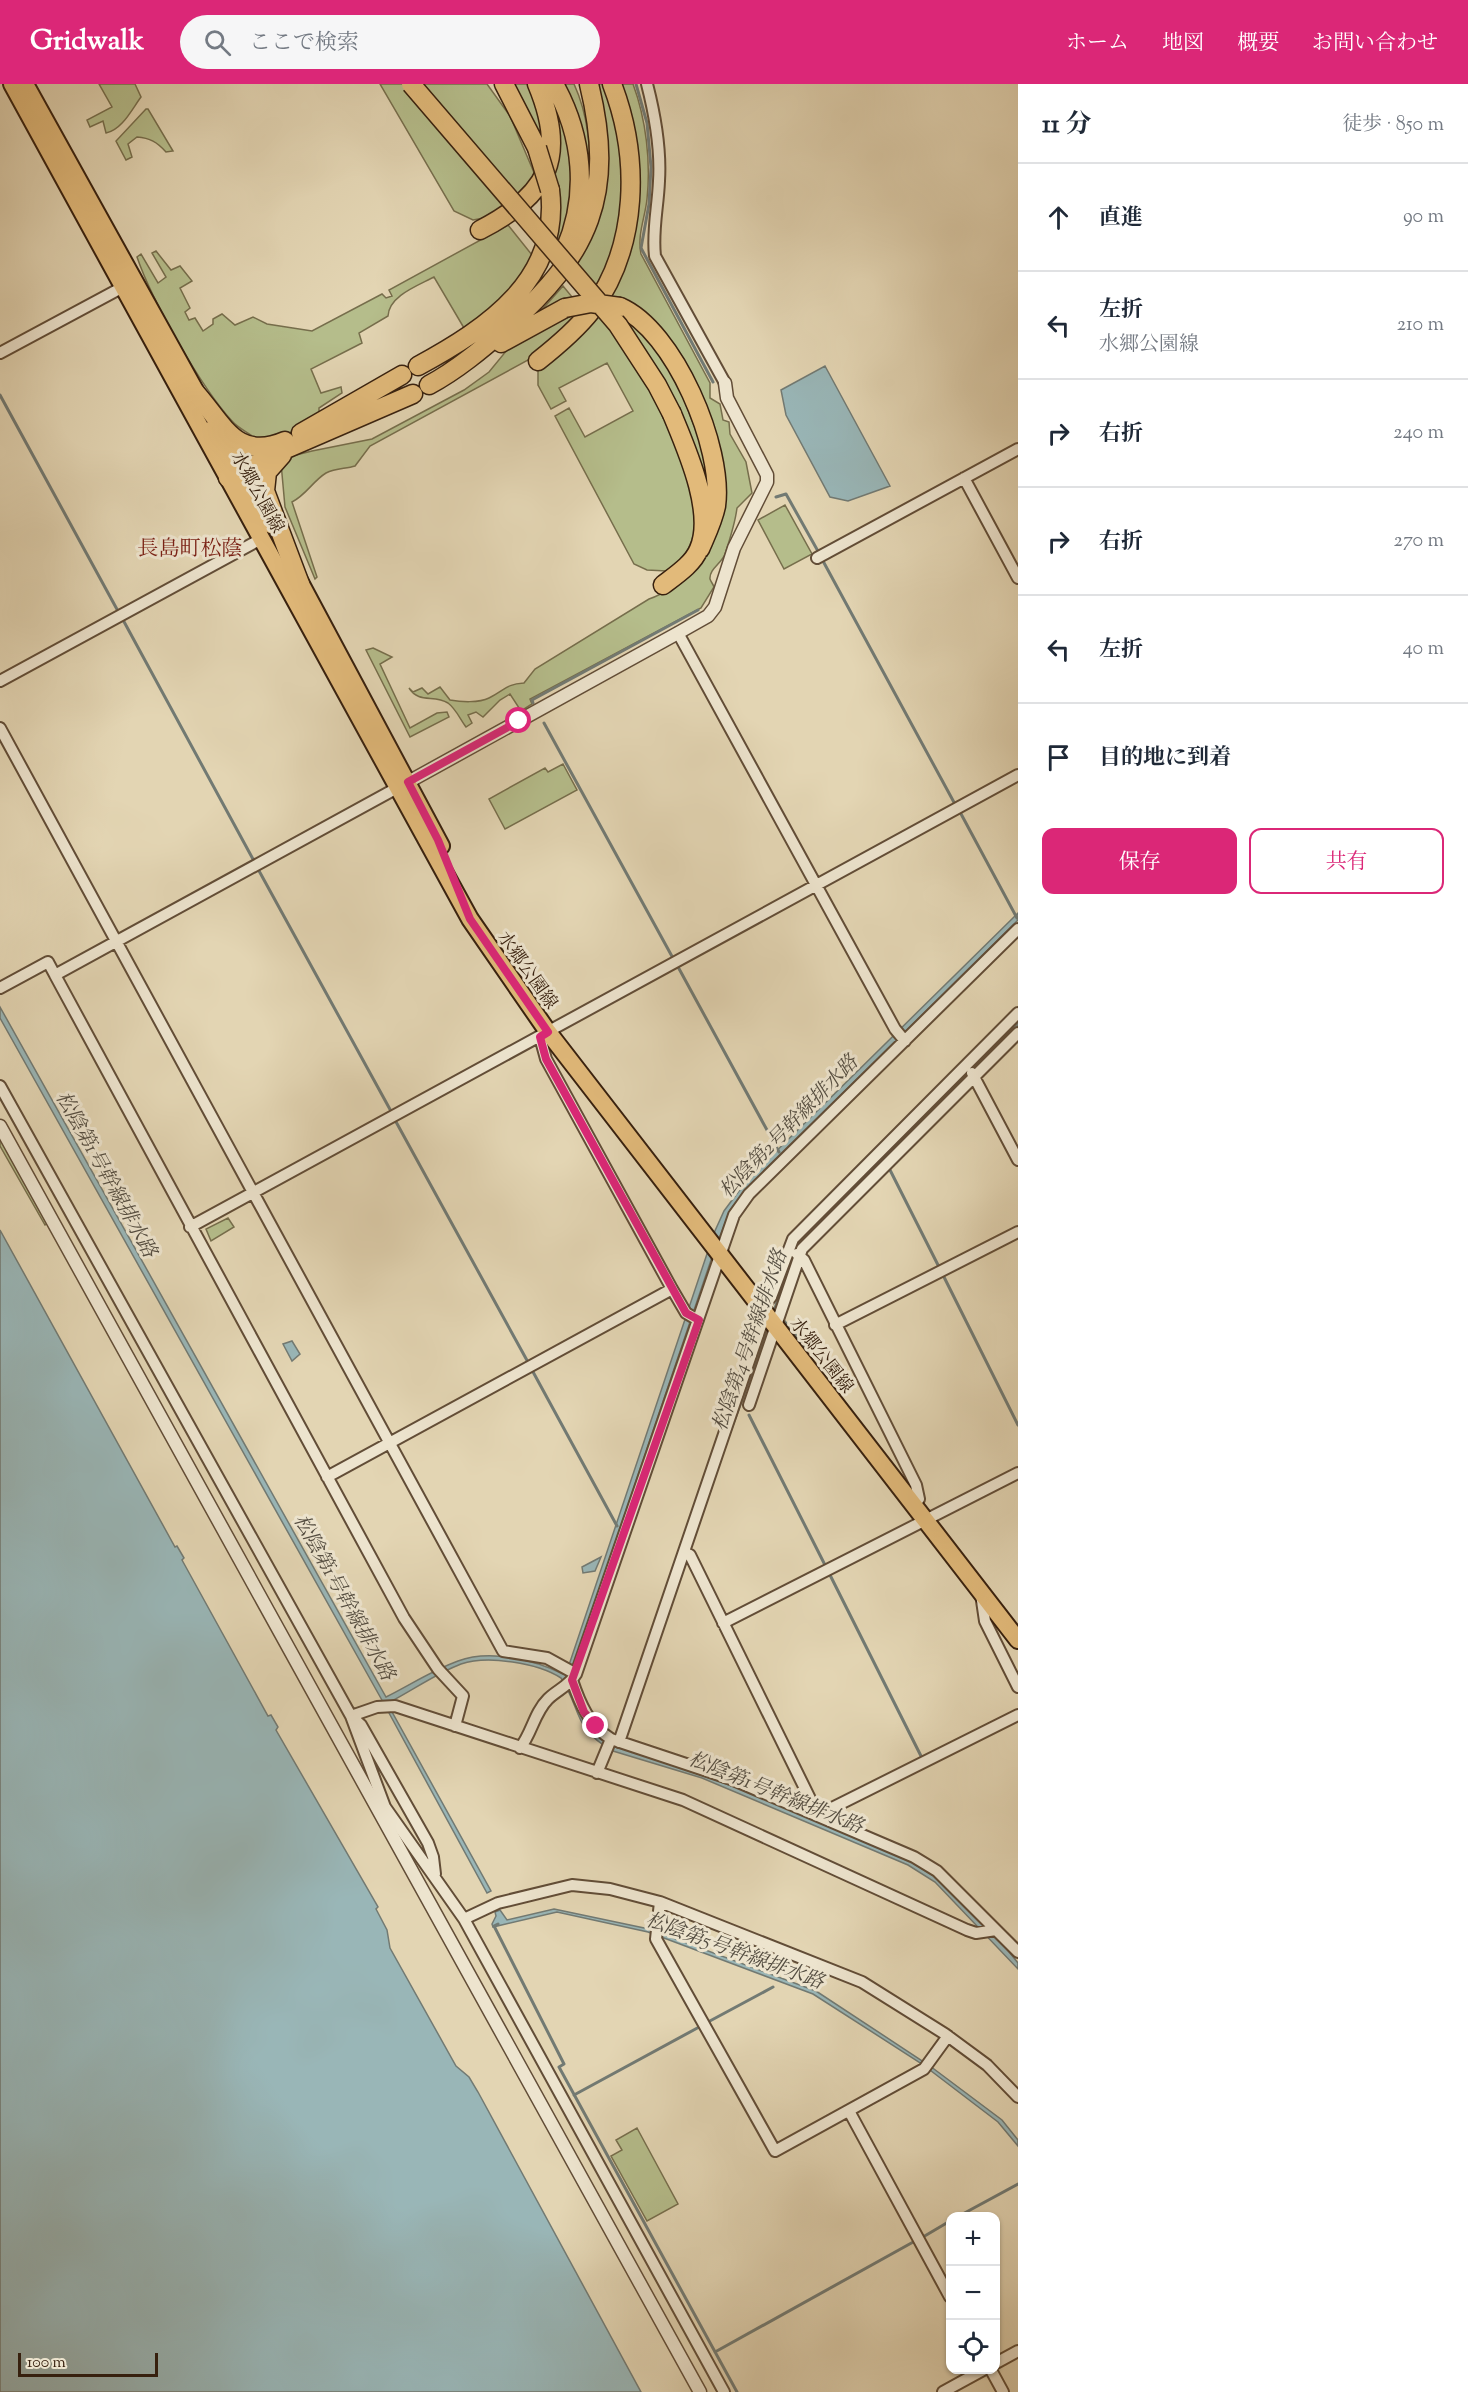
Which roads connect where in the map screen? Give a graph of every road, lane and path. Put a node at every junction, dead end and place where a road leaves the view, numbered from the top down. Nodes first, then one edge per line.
1 (12, 84) edge
2 (25, 84) edge
3 (411, 84) edge
4 (537, 84) edge
5 (554, 84) edge
6 (582, 84) edge
7 (589, 84) edge
8 (612, 84) edge
9 (647, 84) edge
10 (505, 89) edge
11 (596, 116) junction
12 (480, 230) dead end
13 (123, 287) junction
14 (543, 291) junction
15 (0, 354) edge
16 (538, 361) dead end
17 (447, 375) junction
18 (725, 383) joint
19 (195, 392) junction
20 (302, 438) junction
21 (1018, 449) edge
22 (237, 473) junction
23 (964, 478) junction
24 (261, 539) junction
25 (700, 549) junction
26 (817, 558) dead end
27 (1018, 578) edge
28 (300, 584) junction
29 (663, 585) dead end
30 (678, 633) junction
31 (0, 681) edge
32 (0, 729) edge
33 (1018, 775) edge
34 (402, 785) junction
35 (817, 886) junction
36 (1018, 929) edge
37 (116, 941) junction
38 (55, 975) junction
39 (0, 988) edge
40 (1018, 1013) edge
41 (1018, 1033) edge
42 (544, 1034) junction
43 (901, 1037) junction
44 (970, 1071) junction
45 (0, 1086) edge
46 (0, 1126) edge
47 (1018, 1160) edge
48 (253, 1193) junction
49 (190, 1227) junction
50 (1018, 1232) edge
51 (716, 1250) junction
52 (794, 1253) junction
53 (672, 1289) junction
54 (693, 1317) junction
55 (769, 1318) junction
56 (835, 1325) junction
57 (749, 1405) dead end
58 (390, 1443) junction
59 (1018, 1473) edge
60 (327, 1477) junction
61 (914, 1504) junction
62 (926, 1520) junction
63 (686, 1553) junction
64 (981, 1593) junction
65 (723, 1623) junction
66 (1018, 1640) edge
67 (570, 1677) junction
68 (1018, 1687) edge
69 (1018, 1715) edge
70 (351, 1716) junction
71 (455, 1726) junction
72 (612, 1743) junction
73 (520, 1748) junction
74 (597, 1773) junction
75 (382, 1808) junction
76 (818, 1815) junction
77 (435, 1874) junction
78 (660, 1902) junction
79 (464, 1919) junction
80 (995, 1930) junction
81 (1018, 1952) edge
82 (948, 2036) junction
83 (1018, 2097) edge
84 (849, 2111) junction
85 (946, 2288) edge
86 (1018, 2351) edge
87 (1000, 2361) edge
88 (976, 2374) edge
89 (993, 2374) edge
90 (700, 2392) edge
91 (724, 2392) edge
92 (943, 2392) edge
93 (1003, 2392) edge

1 - 13 main road, 水郷公園線
2 - 19 main road, 水郷公園線
3 - 25 highway, bridge
4 - 12 highway
5 - 14 highway
6 - 11 highway
7 - 11 highway
8 - 16 highway
9 - 18 street
10 - 20 highway, bridge
11 - 14 highway
13 - 15 street
13 - 22 main road, 水郷公園線
14 - 17 highway
17 - 20 highway
17 - 25 highway, bridge
18 - 30 street
19 - 20 highway
19 - 22 main road, 水郷公園線
20 - 22 highway
20 - 28 highway
21 - 23 street
22 - 24 main road, 水郷公園線
22 - 28 main road, 水郷公園線
23 - 26 street
23 - 27 street
24 - 31 street
24 - 34 main road, 水郷公園線
25 - 29 highway
28 - 34 main road, 水郷公園線
30 - 34 street
30 - 35 street
32 - 37 street
33 - 35 street
34 - 37 street
34 - 42 main road, 水郷公園線
35 - 42 street
35 - 43 street
36 - 43 street
37 - 38 street
37 - 48 street
38 - 39 street
38 - 49 street
40 - 44 street
41 - 44 street
42 - 48 street
42 - 51 main road, 水郷公園線
42 - 53 street
43 - 51 street
44 - 47 street
44 - 52 street
45 - 70 street
46 - 75 street
48 - 49 street
48 - 58 street
49 - 60 street
50 - 56 street
51 - 54 street
51 - 55 main road, 水郷公園線
52 - 55 street
52 - 55 street
52 - 56 street
53 - 54 street
53 - 58 street
54 - 67 street
55 - 57 street
55 - 61 main road, 水郷公園線
55 - 63 street
56 - 61 street
58 - 60 street
58 - 67 street
59 - 62 street
60 - 71 street
61 - 62 main road, 水郷公園線
62 - 64 main road, 水郷公園線
62 - 65 street
63 - 65 street
63 - 72 street
64 - 66 main road, 水郷公園線
64 - 68 street
65 - 76 street
67 - 72 street
67 - 73 street
69 - 76 street
70 - 71 street
70 - 75 street
70 - 77 street
71 - 73 street
72 - 74 street
72 - 76 street
73 - 74 street
74 - 80 street
75 - 77 street
75 - 90 street
76 - 80 street
77 - 79 street
78 - 79 street
78 - 82 street
78 - 84 street
79 - 91 street
80 - 81 street
82 - 83 street
82 - 84 street
84 - 85 street
86 - 87 street
88 - 92 street
89 - 93 street

